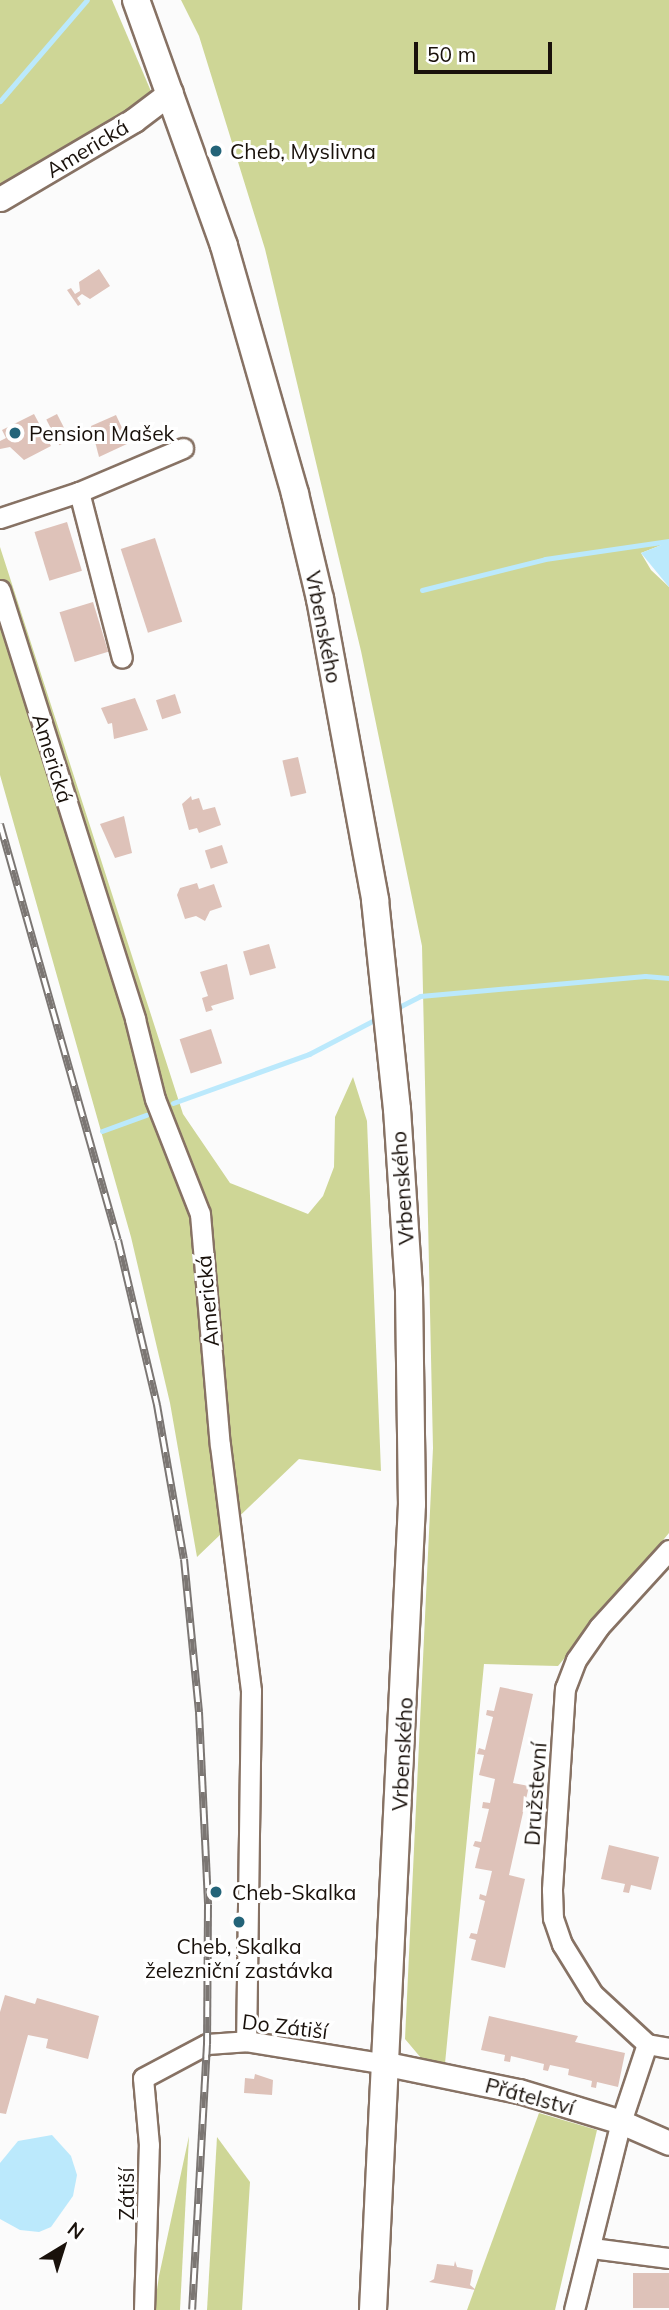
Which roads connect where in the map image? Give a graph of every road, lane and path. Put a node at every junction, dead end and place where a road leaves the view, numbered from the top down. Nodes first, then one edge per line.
1 (136, 0) edge
2 (171, 92) junction
3 (0, 199) edge
4 (183, 448) dead end
5 (79, 492) junction
6 (0, 518) edge
7 (0, 590) edge
8 (122, 658) dead end
9 (669, 1550) edge
10 (246, 2041) junction
11 (647, 2044) junction
12 (669, 2048) edge
13 (387, 2064) junction
14 (143, 2078) joint
15 (621, 2122) junction
16 (669, 2143) edge
17 (592, 2248) junction
18 (669, 2258) edge
19 (144, 2310) edge
20 (373, 2310) edge
21 (574, 2310) edge

1 - 2 main road, Vrbenského
2 - 3 street, Americká
2 - 13 main road, Vrbenského
4 - 5 street
5 - 6 street
5 - 8 street
7 - 10 street, Americká
9 - 11 street, Družstevní
10 - 13 street, Do Zátiší
10 - 14 street, Do Zátiší
11 - 12 street
11 - 15 street
13 - 15 street, Přátelství
13 - 20 main road, Vrbenského
14 - 19 street, Zátiší
15 - 16 street, Přátelství
15 - 17 street
17 - 18 street
17 - 21 street

